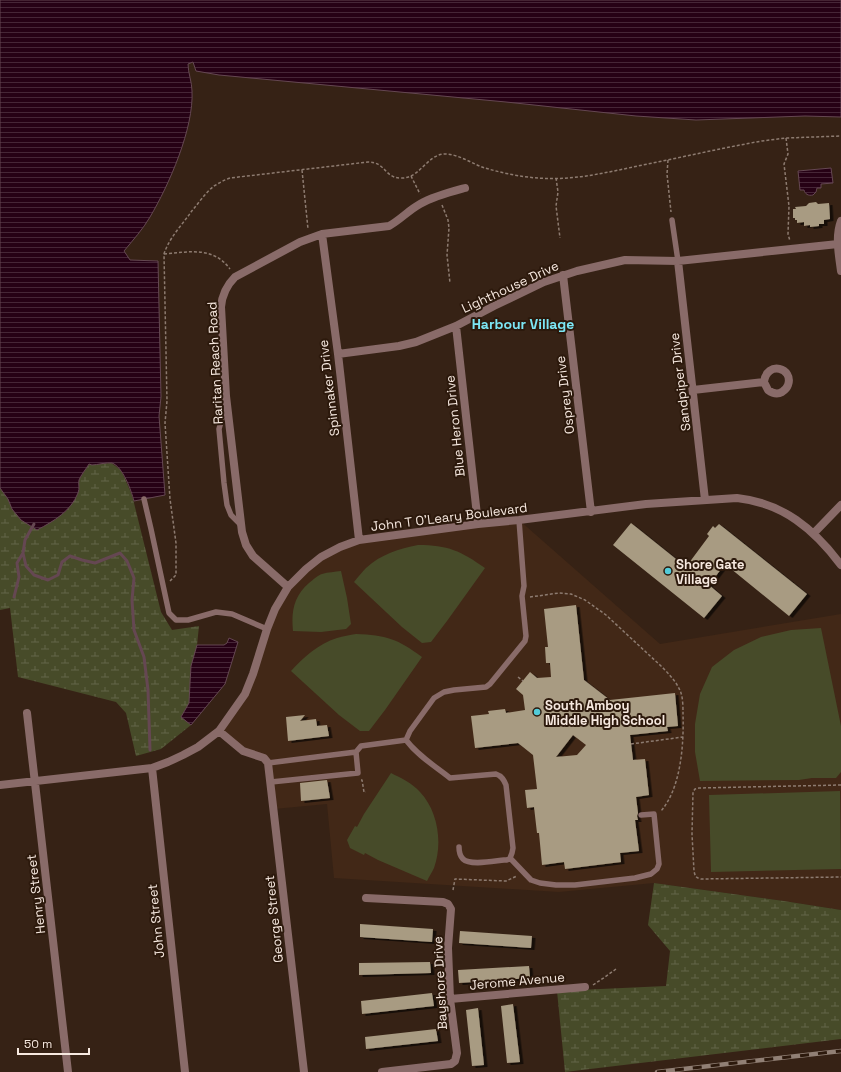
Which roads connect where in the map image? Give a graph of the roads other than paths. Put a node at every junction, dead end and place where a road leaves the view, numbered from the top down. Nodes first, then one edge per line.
1 (465, 188) dead end
2 (672, 220) road end
3 (841, 221) edge
4 (322, 234) junction
5 (838, 244) junction
6 (678, 261) junction
7 (841, 271) edge
8 (562, 276) junction
9 (456, 326) junction
10 (338, 354) junction
11 (764, 382) dead end
12 (693, 390) junction
13 (228, 410) junction
14 (144, 499) dead end
15 (705, 500) junction
16 (841, 505) edge
17 (591, 512) junction
18 (519, 520) junction
19 (478, 524) junction
20 (242, 526) junction
21 (814, 533) junction
22 (359, 540) junction
23 (841, 565) edge
24 (288, 587) junction
25 (267, 629) junction
26 (27, 713) dead end
27 (219, 731) junction
28 (406, 740) junction
29 (356, 752) junction
30 (268, 763) junction
31 (152, 768) junction
32 (35, 781) junction
33 (271, 782) junction
34 (0, 785) edge
35 (641, 815) dead end
36 (459, 847) dead end
37 (510, 858) junction
38 (366, 898) dead end
39 (585, 987) road end
40 (450, 999) junction
41 (421, 1070) edge
42 (68, 1072) edge
43 (185, 1072) edge
44 (304, 1072) edge
45 (382, 1072) edge

1 - 4 street, Raritan Reach Road
2 - 6 lane
3 - 5 street
4 - 10 street, Spinnaker Drive
4 - 13 street, Raritan Reach Road
5 - 6 street, Lighthouse Drive
5 - 7 street
6 - 8 street, Lighthouse Drive
6 - 12 street, Sandpiper Drive
8 - 9 street, Lighthouse Drive
8 - 17 street, Osprey Drive
9 - 10 street, Lighthouse Drive
9 - 19 street, Blue Heron Drive
10 - 22 street, Spinnaker Drive
11 - 12 street
12 - 15 street, Sandpiper Drive
13 - 20 street, Raritan Reach Road
13 - 20 lane
14 - 25 lane
15 - 17 street, John T O'Leary Boulevard
15 - 21 street, John T O'Leary Boulevard
16 - 21 street
17 - 18 street, John T O'Leary Boulevard
18 - 19 street, John T O'Leary Boulevard
18 - 28 lane
19 - 22 street, John T O'Leary Boulevard
20 - 24 street, Raritan Reach Road
21 - 23 street, John T O'Leary Boulevard
22 - 24 street, John T O'Leary Boulevard
24 - 25 street, John T O'Leary Boulevard
25 - 27 street, John T O'Leary Boulevard
26 - 32 street, Henry Street
27 - 30 street
27 - 31 street, John T O'Leary Boulevard
28 - 29 lane
28 - 37 lane
29 - 30 lane
29 - 33 lane
30 - 33 street, George Street
31 - 32 street, John T O'Leary Boulevard
31 - 43 street, John Street
32 - 34 street, John T O'Leary Boulevard
32 - 42 street, Henry Street
33 - 44 street, George Street
35 - 37 lane
36 - 37 lane
38 - 40 street, Bayshore Drive
39 - 40 street, Jerome Avenue
40 - 41 street, Bayshore Drive
41 - 45 street

